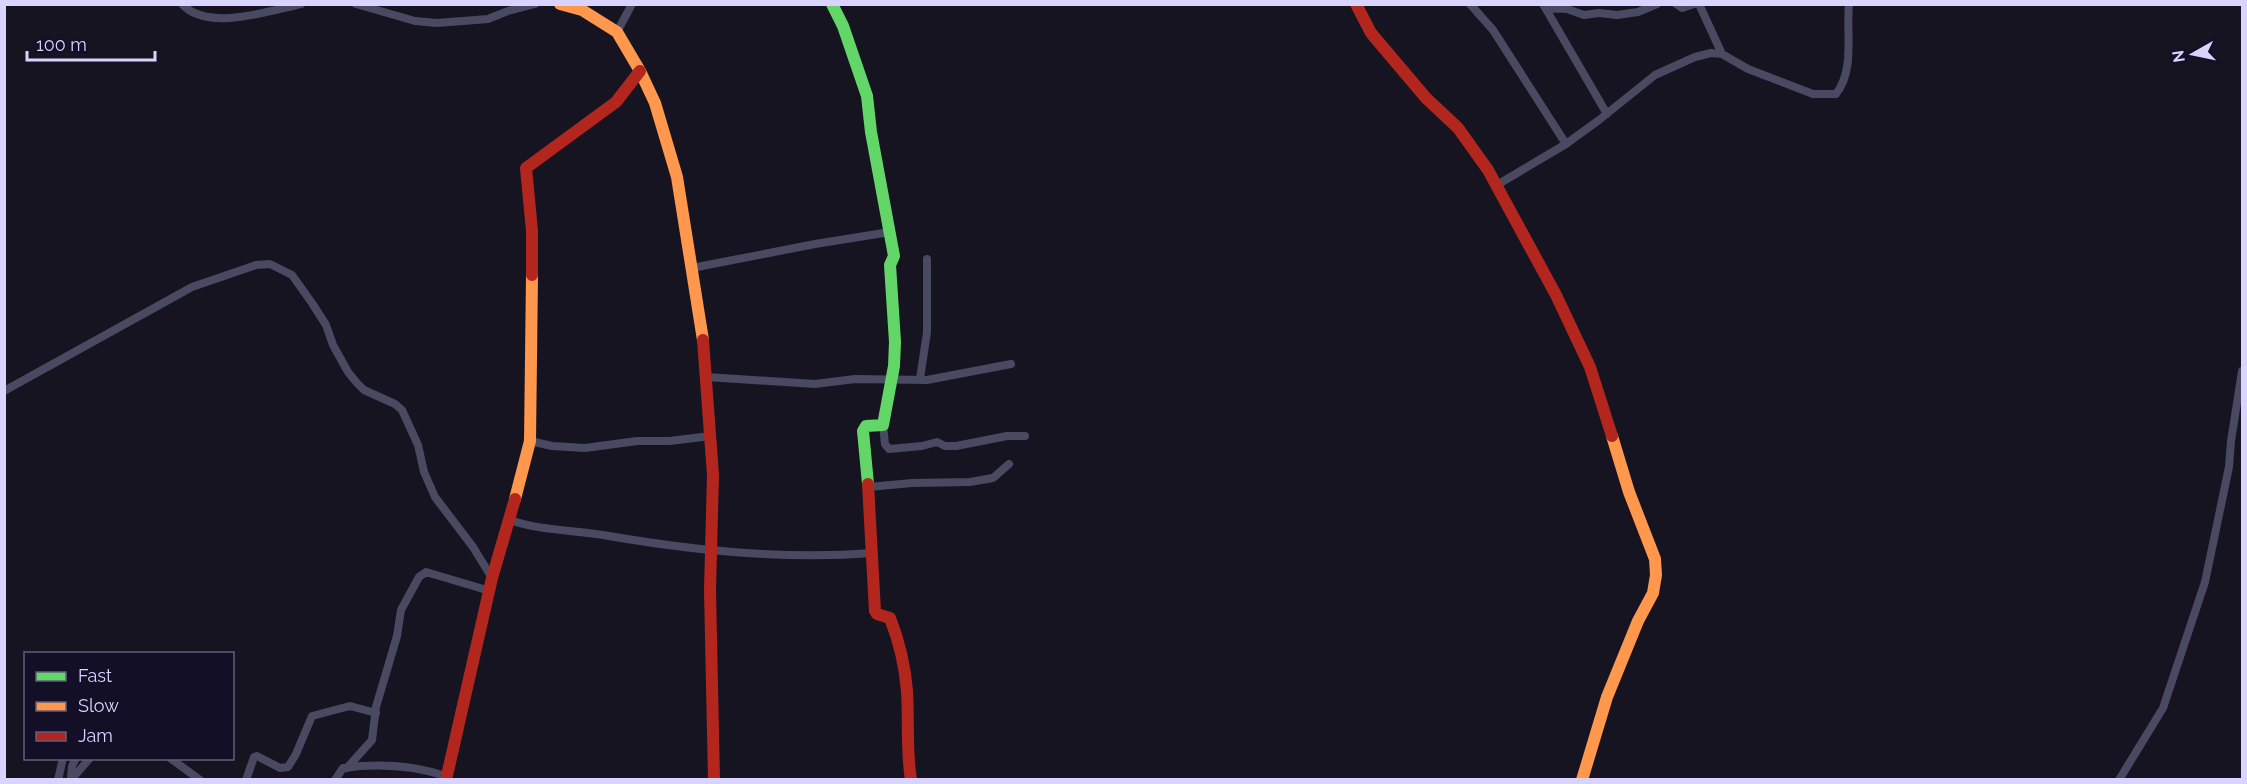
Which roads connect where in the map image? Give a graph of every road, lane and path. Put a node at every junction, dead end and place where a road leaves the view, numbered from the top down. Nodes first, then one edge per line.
1 (182, 4) edge
2 (301, 4) edge
3 (356, 4) edge
4 (535, 4) edge
5 (560, 4) edge
6 (632, 4) edge
7 (832, 4) edge
8 (1356, 4) edge
9 (1470, 4) edge
10 (1657, 4) edge
11 (1677, 4) edge
12 (1694, 4) edge
13 (1699, 4) edge
14 (1849, 4) edge
15 (1545, 6) edge
16 (617, 32) junction
17 (1722, 54) junction
18 (640, 71) junction
19 (1607, 114) junction
20 (1566, 144) junction
21 (1497, 185) junction
22 (890, 232) junction
23 (927, 260) dead end
24 (692, 268) junction
25 (1011, 364) dead end
26 (2242, 371) edge
27 (706, 376) junction
28 (892, 379) junction
29 (920, 379) junction
30 (4, 391) edge
31 (883, 425) junction
32 (710, 436) junction
33 (1025, 436) dead end
34 (530, 441) junction
35 (1009, 464) dead end
36 (869, 487) junction
37 (510, 520) junction
38 (712, 551) junction
39 (873, 553) junction
40 (492, 578) junction
41 (490, 591) junction
42 (376, 713) junction
43 (63, 760) edge
44 (75, 760) edge
45 (89, 760) edge
46 (171, 760) edge
47 (347, 768) junction
48 (446, 778) edge
49 (71, 779) edge
50 (58, 780) edge
51 (200, 780) edge
52 (246, 780) edge
53 (335, 780) edge
54 (714, 780) edge
55 (911, 780) edge
56 (1582, 780) edge
57 (2119, 780) edge

1 - 2 street
3 - 4 street
5 - 16 street
6 - 16 street
7 - 22 street
8 - 21 street
9 - 20 street
10 - 15 street
11 - 12 street
13 - 17 street
14 - 17 street
15 - 19 street
16 - 18 street
17 - 19 street
18 - 24 street
18 - 34 street
19 - 20 street
20 - 21 street
21 - 56 street
22 - 24 street
22 - 28 street
23 - 29 street
24 - 27 street
25 - 29 street
26 - 57 street
27 - 28 street
27 - 32 street
28 - 29 street
28 - 31 street
30 - 40 street
31 - 33 street
31 - 36 street
32 - 34 street
32 - 38 street
34 - 37 street
35 - 36 street
36 - 39 street
37 - 38 street
37 - 40 street
38 - 39 street
38 - 54 street
39 - 55 street
40 - 41 street
41 - 42 street
41 - 48 street
42 - 47 street
42 - 52 street
43 - 50 street
44 - 49 street
45 - 49 street
46 - 51 street
47 - 48 street
47 - 53 street

